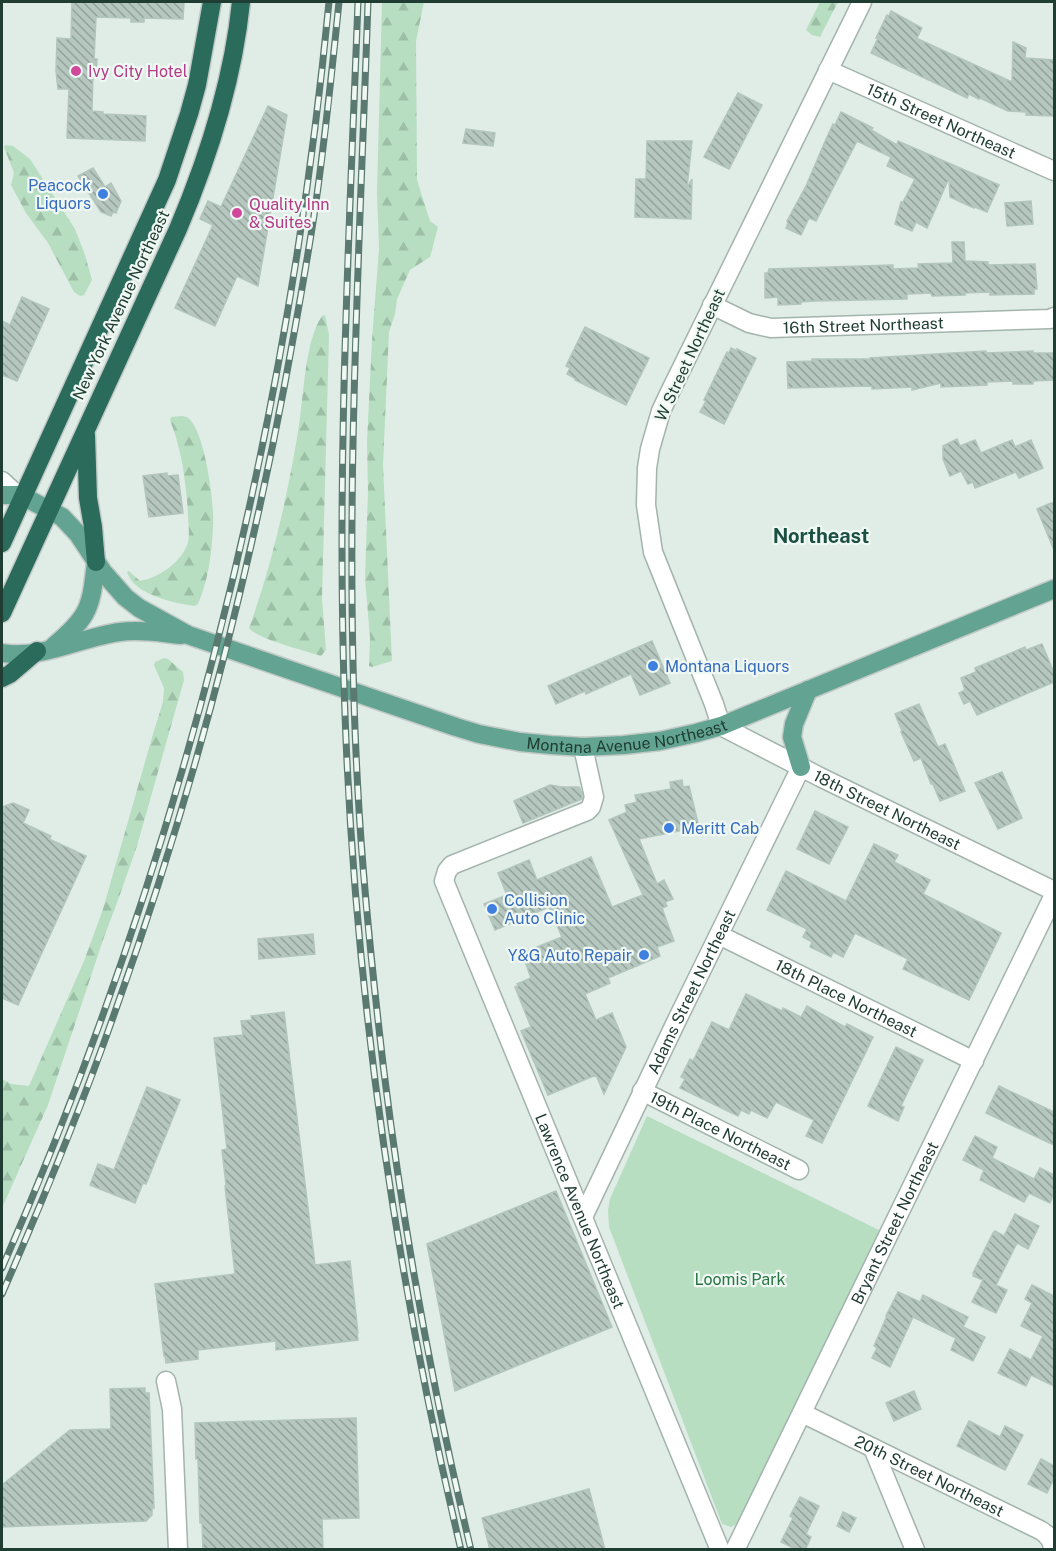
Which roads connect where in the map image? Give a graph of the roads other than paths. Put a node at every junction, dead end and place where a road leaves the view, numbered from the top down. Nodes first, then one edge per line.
1 (212, 2) edge
2 (242, 2) edge
3 (862, 2) edge
4 (828, 70) junction
5 (1054, 171) edge
6 (712, 305) junction
7 (1054, 317) edge
8 (86, 428) junction
9 (2, 481) edge
10 (14, 496) edge
11 (49, 509) junction
12 (2, 543) edge
13 (96, 562) junction
14 (1054, 589) edge
15 (2, 613) edge
16 (188, 635) junction
17 (44, 650) junction
18 (2, 653) edge
19 (2, 678) edge
20 (808, 690) junction
21 (721, 726) junction
22 (582, 747) junction
23 (801, 767) junction
24 (1054, 893) edge
25 (719, 935) junction
26 (974, 1060) junction
27 (642, 1091) junction
28 (799, 1170) dead end
29 (583, 1217) junction
30 (166, 1381) dead end
31 (802, 1413) junction
32 (873, 1448) junction
33 (1053, 1547) edge
34 (178, 1550) edge
35 (720, 1550) edge
36 (735, 1550) edge
37 (915, 1550) edge

1 - 10 highway, New York Avenue Northeast
2 - 8 highway, New York Avenue Northeast
3 - 4 street, W Street Northeast
4 - 5 street, 15th Street Northeast
4 - 6 street, W Street Northeast
6 - 7 street, 16th Street Northeast
6 - 21 street, W Street Northeast
8 - 11 highway, New York Avenue Northeast
8 - 13 highway
9 - 10 street
10 - 11 main road, Montana Avenue Northeast
10 - 12 highway, New York Avenue Northeast
11 - 13 main road, Montana Avenue Northeast
11 - 15 highway, New York Avenue Northeast
13 - 16 main road, Montana Avenue Northeast
13 - 17 main road
14 - 20 main road, Montana Avenue Northeast
16 - 17 main road, Montana Avenue Northeast
16 - 22 main road, Montana Avenue Northeast
17 - 18 main road, Montana Avenue Northeast
17 - 19 highway
20 - 21 main road, Montana Avenue Northeast
20 - 23 main road
21 - 22 main road, Montana Avenue Northeast
21 - 23 street, 18th Street Northeast
22 - 29 street, Lawrence Avenue Northeast
23 - 24 street, 18th Street Northeast
23 - 25 street, Adams Street Northeast
24 - 26 street, Bryant Street Northeast
25 - 26 street, 18th Place Northeast
25 - 27 street, Adams Street Northeast
26 - 31 street, Bryant Street Northeast
27 - 28 street, 19th Place Northeast
27 - 29 street, Adams Street Northeast
29 - 35 street, Lawrence Avenue Northeast
30 - 34 street
31 - 32 street, 20th Street Northeast
31 - 36 street, Bryant Street Northeast
32 - 33 street, 20th Street Northeast
32 - 37 street

